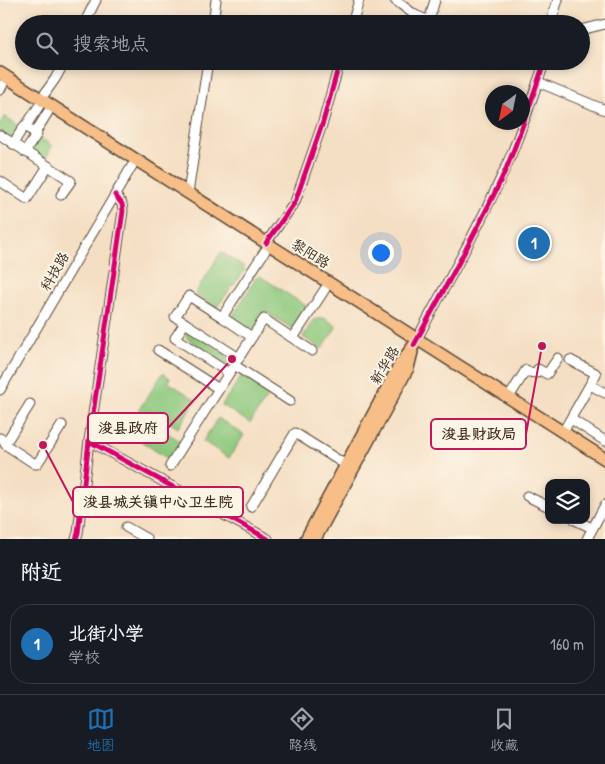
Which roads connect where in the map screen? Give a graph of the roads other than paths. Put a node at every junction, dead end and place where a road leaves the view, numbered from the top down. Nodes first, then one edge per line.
1 (96, 0) edge
2 (216, 0) edge
3 (359, 0) edge
4 (395, 0) edge
5 (435, 0) edge
6 (558, 0) edge
7 (88, 15) edge
8 (214, 15) edge
9 (355, 15) edge
10 (415, 15) edge
11 (430, 15) edge
12 (553, 15) edge
13 (605, 24) edge
14 (590, 28) edge
15 (60, 70) edge
16 (207, 70) edge
17 (337, 70) edge
18 (542, 70) edge
19 (1, 82) edge
20 (538, 82) junction
21 (43, 106) junction
22 (605, 110) edge
23 (25, 127) junction
24 (35, 133) junction
25 (0, 136) edge
26 (13, 144) junction
27 (25, 152) junction
28 (48, 166) junction
29 (132, 166) junction
30 (0, 181) edge
31 (188, 193) junction
32 (61, 195) dead end
33 (115, 195) junction
34 (266, 247) junction
35 (325, 289) junction
36 (222, 318) junction
37 (185, 323) junction
38 (252, 337) junction
39 (293, 338) junction
40 (415, 342) junction
41 (158, 350) dead end
42 (312, 351) dead end
43 (558, 358) dead end
44 (570, 360) dead end
45 (234, 365) junction
46 (590, 385) junction
47 (218, 389) junction
48 (0, 390) edge
49 (605, 393) edge
50 (509, 397) junction
51 (290, 401) dead end
52 (30, 404) dead end
53 (571, 419) junction
54 (62, 425) dead end
55 (564, 432) junction
56 (605, 440) edge
57 (2, 441) edge
58 (89, 441) junction
59 (605, 459) edge
60 (346, 465) junction
61 (170, 466) dead end
62 (605, 467) edge
63 (527, 496) dead end
64 (605, 505) edge
65 (545, 506) edge
66 (251, 507) dead end
67 (584, 524) edge
68 (126, 527) dead end
69 (592, 528) junction
70 (76, 539) edge
71 (147, 539) edge
72 (268, 539) edge
73 (306, 539) edge
74 (315, 539) edge
75 (587, 539) edge

1 - 7 street
2 - 8 street
3 - 9 street
4 - 10 street
5 - 11 street
6 - 12 street
13 - 14 street
15 - 21 street
16 - 31 street
17 - 34 street
18 - 20 street
19 - 21 main road, 黎阳路
20 - 22 street
20 - 40 street
21 - 23 street
21 - 24 street
21 - 29 main road, 黎阳路
21 - 31 main road, 黎阳路
23 - 24 street
23 - 26 street
24 - 27 street
25 - 26 street
26 - 27 street
27 - 28 street
28 - 30 street
28 - 32 street
29 - 33 street, 科技路
29 - 34 main road, 黎阳路
31 - 34 main road, 黎阳路
33 - 48 street, 科技路
33 - 58 street
34 - 35 main road, 黎阳路
34 - 36 street
34 - 40 main road, 黎阳路
35 - 39 street
35 - 40 main road, 黎阳路
36 - 37 street
36 - 38 street
37 - 45 street
37 - 45 street
38 - 39 street
38 - 45 street
39 - 42 street
40 - 50 main road, 黎阳路
40 - 60 main road, 新华路
40 - 62 main road, 黎阳路
40 - 74 main road, 新华路
41 - 47 street
43 - 50 street
44 - 46 street
45 - 47 street
45 - 51 street
46 - 49 street
46 - 53 street
47 - 61 street
50 - 55 main road, 黎阳路
52 - 57 street
53 - 55 street
53 - 56 street
54 - 57 street
55 - 59 main road, 黎阳路
58 - 70 street
58 - 72 street
60 - 66 street
60 - 73 main road, 新华路
63 - 65 street
64 - 69 street
67 - 69 street
68 - 71 street
69 - 75 street

